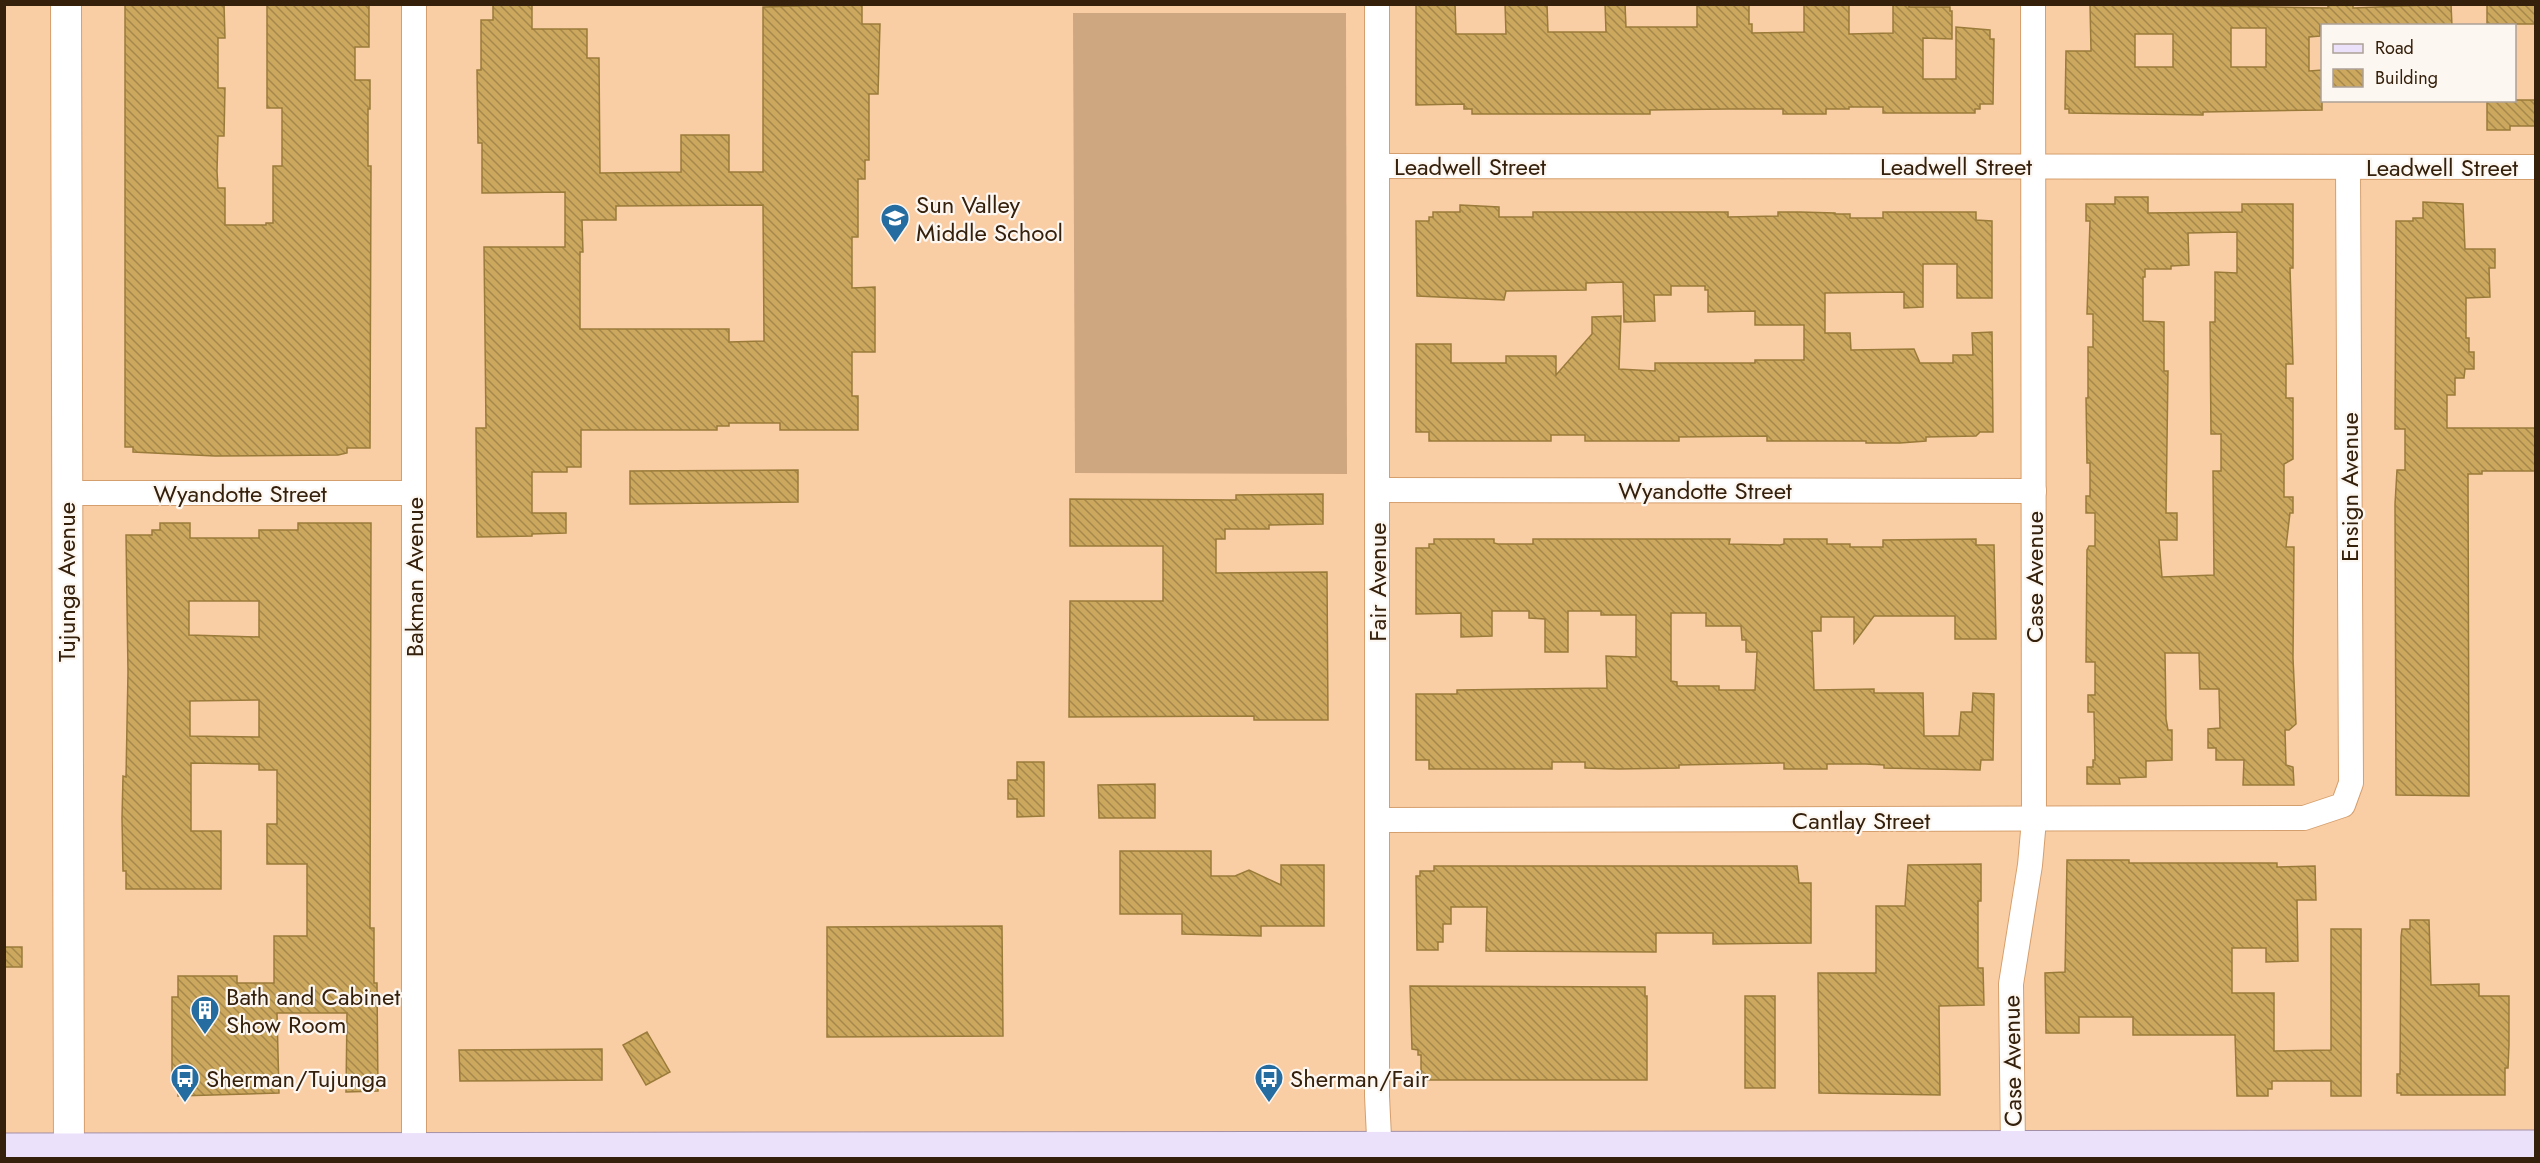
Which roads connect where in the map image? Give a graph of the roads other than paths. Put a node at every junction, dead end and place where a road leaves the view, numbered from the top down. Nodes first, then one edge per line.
1 (66, 4) edge
2 (414, 4) edge
3 (1377, 4) edge
4 (2033, 4) edge
5 (1377, 166) junction
6 (2032, 166) junction
7 (2348, 167) junction
8 (2535, 167) edge
9 (1377, 490) junction
10 (2034, 490) junction
11 (65, 493) junction
12 (414, 493) junction
13 (2343, 805) joint
14 (1377, 820) junction
15 (2034, 820) junction
16 (2535, 1147) edge
17 (2013, 1148) junction
18 (414, 1149) junction
19 (4, 1150) edge
20 (69, 1154) edge
21 (1380, 1154) edge
22 (1788, 1154) edge

1 - 11 street, Tujunga Avenue
2 - 12 street, Bakman Avenue
3 - 5 street, Fair Avenue
4 - 6 street, Case Avenue
5 - 6 street, Leadwell Street
5 - 9 street, Fair Avenue
6 - 7 street, Leadwell Street
6 - 10 street, Case Avenue
7 - 8 street, Leadwell Street
7 - 13 street, Ensign Avenue
9 - 10 street, Wyandotte Street
9 - 14 street, Fair Avenue
10 - 15 street, Case Avenue
11 - 12 street, Wyandotte Street
11 - 20 street, Tujunga Avenue
12 - 18 street, Bakman Avenue
13 - 15 street, Cantlay Street
14 - 15 street, Cantlay Street
14 - 21 street, Fair Avenue
15 - 17 street, Case Avenue
16 - 17 main road
17 - 22 main road
18 - 20 main road
18 - 21 main road
19 - 20 main road
21 - 22 main road

